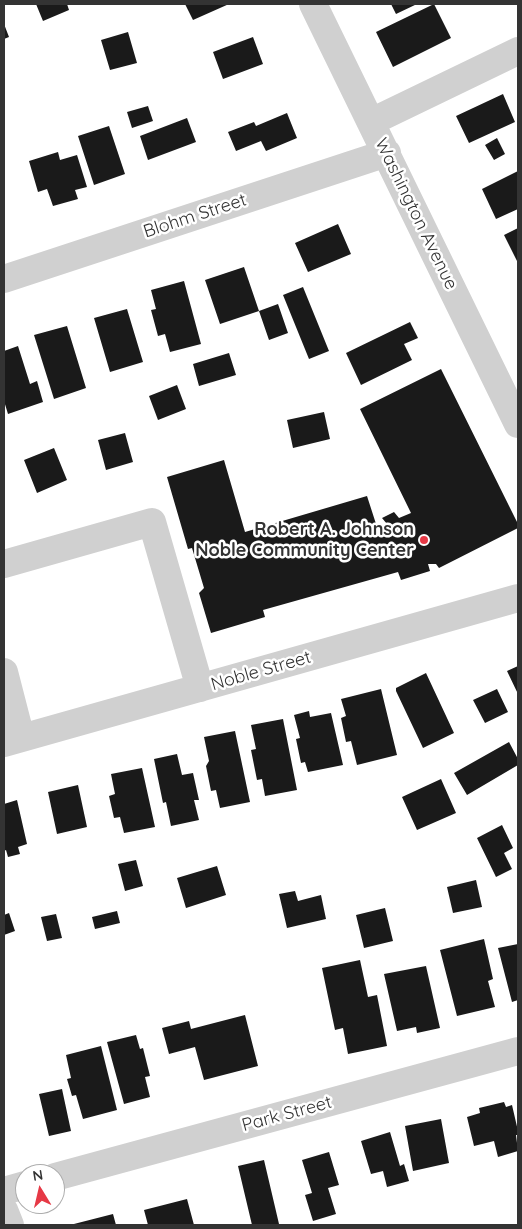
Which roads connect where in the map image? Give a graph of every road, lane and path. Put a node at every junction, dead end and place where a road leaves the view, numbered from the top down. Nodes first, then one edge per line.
1 (313, 4) edge
2 (518, 50) edge
3 (371, 122) junction
4 (387, 153) junction
5 (4, 279) edge
6 (518, 424) edge
7 (4, 564) edge
8 (518, 598) edge
9 (4, 672) edge
10 (200, 688) junction
11 (12, 741) edge
12 (518, 1051) edge
13 (65, 1174) edge
14 (4, 1210) edge
15 (10, 1225) edge

1 - 3 street, Washington Avenue
2 - 3 street
3 - 4 street, Washington Avenue
4 - 5 street, Blohm Street
4 - 6 street, Washington Avenue
7 - 10 street
8 - 10 street, Noble Street
9 - 11 street
10 - 11 street, Noble Street
12 - 13 street, Park Street
14 - 15 street

